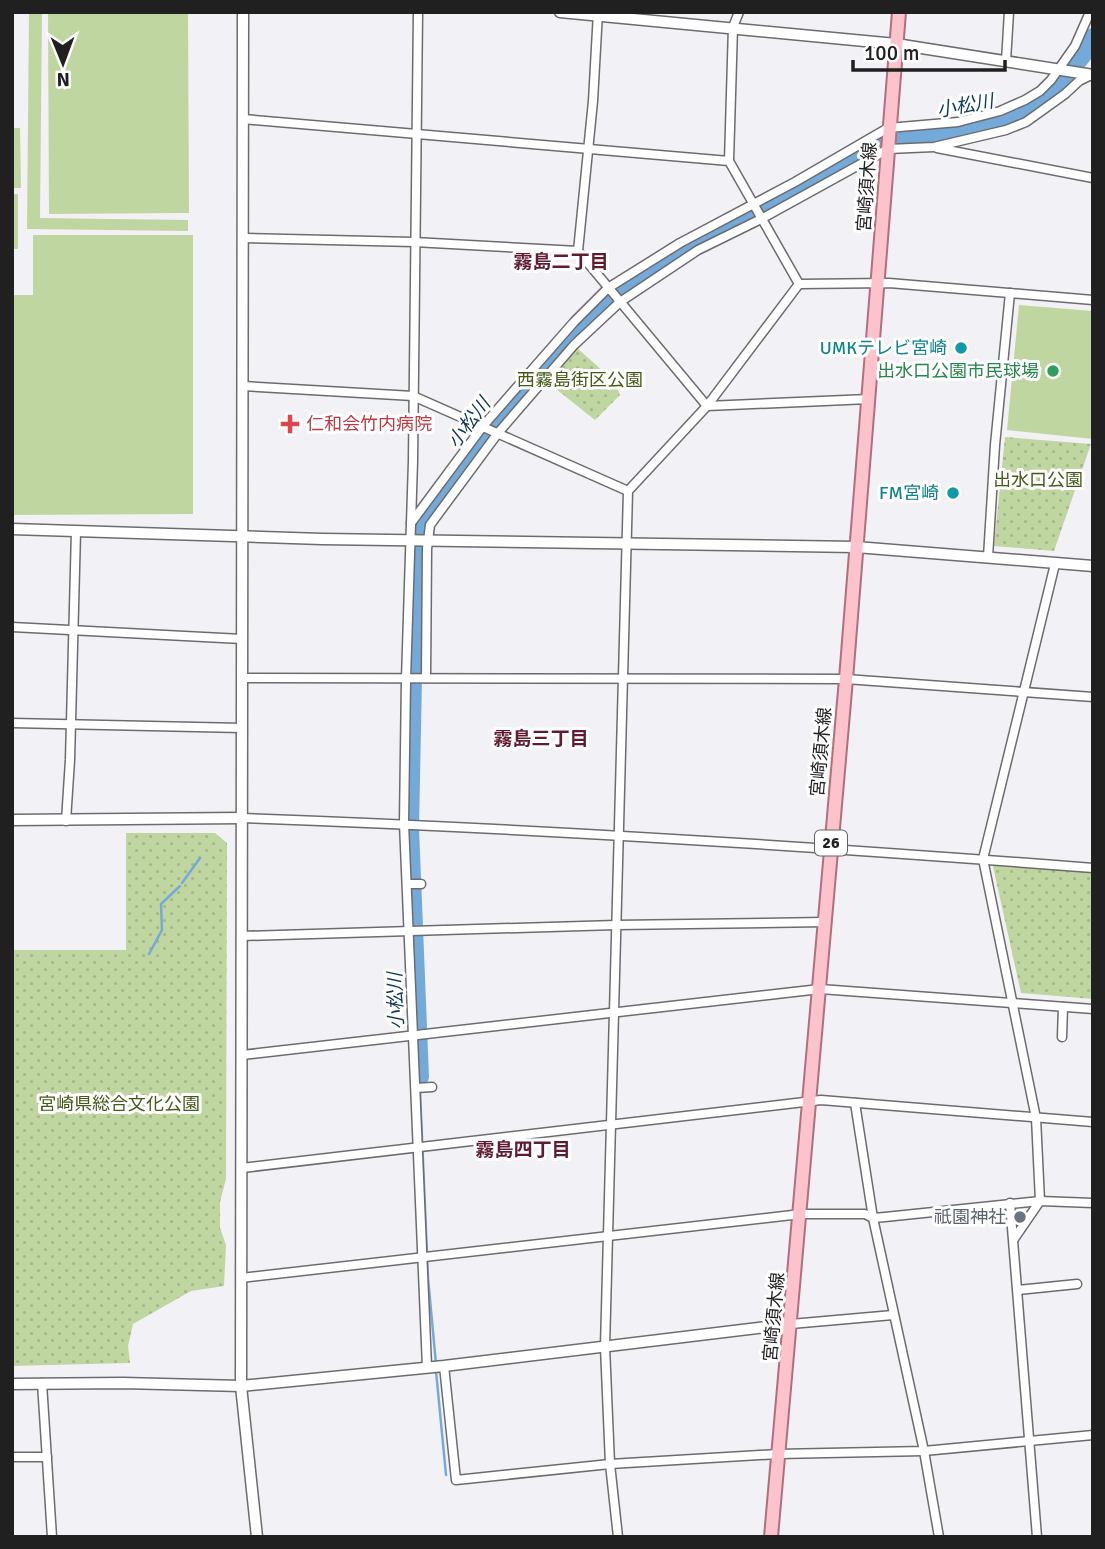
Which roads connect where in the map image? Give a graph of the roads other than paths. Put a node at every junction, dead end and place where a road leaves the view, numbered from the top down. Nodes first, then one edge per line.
1 (243, 12) edge
2 (418, 12) edge
3 (560, 12) edge
4 (739, 12) edge
5 (899, 12) edge
6 (1009, 12) edge
7 (1090, 12) edge
8 (598, 14) edge
9 (733, 27) junction
10 (896, 44) junction
11 (1006, 61) junction
12 (1060, 70) junction
13 (1092, 75) edge
14 (243, 120) junction
15 (888, 130) junction
16 (416, 133) junction
17 (934, 147) junction
18 (589, 148) junction
19 (888, 149) junction
20 (729, 161) junction
21 (1093, 178) edge
22 (752, 205) junction
23 (761, 219) junction
24 (243, 237) junction
25 (414, 242) junction
26 (578, 251) junction
27 (799, 284) junction
28 (877, 284) junction
29 (608, 288) junction
30 (1010, 293) junction
31 (1093, 300) edge
32 (620, 302) junction
33 (243, 386) junction
34 (413, 396) junction
35 (869, 399) junction
36 (706, 406) junction
37 (484, 427) junction
38 (496, 432) junction
39 (628, 491) junction
40 (411, 523) junction
41 (12, 529) edge
42 (76, 531) junction
43 (242, 537) junction
44 (411, 540) junction
45 (428, 540) junction
46 (628, 544) junction
47 (856, 547) junction
48 (988, 557) junction
49 (1055, 564) junction
50 (1093, 566) edge
51 (12, 627) edge
52 (74, 629) junction
53 (242, 639) junction
54 (242, 678) junction
55 (426, 678) junction
56 (406, 679) junction
57 (624, 679) junction
58 (846, 679) junction
59 (1023, 691) junction
60 (1093, 697) edge
61 (12, 723) edge
62 (70, 724) junction
63 (242, 728) junction
64 (242, 818) junction
65 (12, 820) edge
66 (66, 821) junction
67 (404, 823) junction
68 (619, 836) junction
69 (830, 847) junction
70 (983, 859) junction
71 (1093, 868) edge
72 (408, 884) junction
73 (421, 884) dead end
74 (825, 922) junction
75 (616, 925) junction
76 (409, 931) junction
77 (242, 936) junction
78 (820, 989) junction
79 (1013, 1002) junction
80 (1063, 1007) junction
81 (1093, 1009) edge
82 (614, 1012) junction
83 (414, 1036) junction
84 (1062, 1037) dead end
85 (242, 1055) junction
86 (432, 1087) dead end
87 (416, 1088) junction
88 (855, 1103) junction
89 (808, 1104) junction
90 (1036, 1118) junction
91 (1093, 1122) edge
92 (611, 1125) junction
93 (418, 1147) junction
94 (242, 1168) junction
95 (1040, 1201) junction
96 (1010, 1203) junction
97 (1093, 1203) edge
98 (801, 1214) junction
99 (873, 1218) junction
100 (608, 1236) junction
101 (1014, 1239) junction
102 (423, 1256) junction
103 (241, 1278) junction
104 (1077, 1284) dead end
105 (1018, 1290) junction
106 (893, 1315) junction
107 (791, 1324) junction
108 (605, 1347) junction
109 (444, 1366) junction
110 (427, 1367) junction
111 (43, 1383) junction
112 (12, 1384) edge
113 (241, 1386) junction
114 (1093, 1435) edge
115 (1029, 1441) junction
116 (924, 1451) junction
117 (778, 1454) junction
118 (12, 1457) edge
119 (47, 1457) junction
120 (610, 1464) junction
121 (52, 1537) edge
122 (257, 1537) edge
123 (618, 1537) edge
124 (771, 1537) edge
125 (939, 1537) edge
126 (1037, 1537) edge

1 - 14 street
2 - 16 street
3 - 8 street
4 - 9 street
5 - 10 main road, 宮崎須木線 / 26
6 - 11 street
7 - 12 street
8 - 9 street
8 - 18 street
9 - 10 street
9 - 20 street
10 - 11 street
10 - 15 main road, 宮崎須木線 / 26
11 - 12 street
12 - 13 street
12 - 15 street
13 - 17 street
14 - 16 street
14 - 24 street
15 - 19 main road, 宮崎須木線 / 26
15 - 22 street
16 - 18 street
16 - 25 street
17 - 19 street
17 - 21 street
18 - 20 street
18 - 26 street
19 - 23 street
19 - 28 main road, 宮崎須木線 / 26
20 - 22 street
22 - 23 street
22 - 29 street
23 - 27 street
23 - 32 street
24 - 25 street
24 - 33 street
25 - 26 street
25 - 34 street
26 - 29 street
27 - 28 street
27 - 36 street
28 - 30 street
28 - 35 main road, 宮崎須木線 / 26
29 - 32 street
29 - 37 street
30 - 31 street
30 - 48 street
32 - 36 street
32 - 38 street
33 - 34 street
33 - 43 street
34 - 37 street
34 - 40 street
35 - 36 street
35 - 47 main road, 宮崎須木線 / 26
36 - 39 street
37 - 38 street
37 - 40 street
38 - 39 street
38 - 45 street
39 - 46 street
40 - 44 street
41 - 42 street
42 - 43 street
42 - 52 street
43 - 44 street
43 - 53 street
44 - 45 street
44 - 56 street
45 - 46 street
45 - 55 street
46 - 47 street
46 - 57 street
47 - 48 street
47 - 58 main road, 宮崎須木線 / 26
48 - 49 street
49 - 50 street
49 - 59 street
51 - 52 street
52 - 53 street
52 - 62 street
53 - 54 street
54 - 56 street
54 - 63 street
55 - 56 street
55 - 57 street
56 - 67 street
57 - 58 street
57 - 68 street
58 - 59 street
58 - 69 main road, 宮崎須木線 / 26
59 - 60 street
59 - 70 street
61 - 62 street
62 - 63 street
62 - 66 street
63 - 64 street
64 - 66 street
64 - 67 street
64 - 77 street
65 - 66 street
67 - 68 street
67 - 72 street
68 - 69 street
68 - 75 street
69 - 70 street
69 - 74 main road, 宮崎須木線 / 26
70 - 71 street
70 - 79 street
72 - 73 street
72 - 76 street
74 - 75 street
74 - 78 main road, 宮崎須木線 / 26
75 - 76 street
75 - 82 street
76 - 77 street
76 - 83 street
77 - 85 street
78 - 79 street
78 - 82 street
78 - 89 main road, 宮崎須木線 / 26
79 - 80 street
79 - 90 street
80 - 81 street
80 - 84 street
82 - 83 street
82 - 92 street
83 - 85 street
83 - 87 street
85 - 94 street
86 - 87 street
87 - 93 street
88 - 89 street
88 - 90 street
88 - 99 street
89 - 92 street
89 - 98 main road, 宮崎須木線 / 26
90 - 91 street
90 - 95 street
92 - 93 street
92 - 100 street
93 - 94 street
93 - 102 street
94 - 103 street
95 - 96 street
95 - 97 street
95 - 101 street
96 - 99 street
96 - 101 street
98 - 99 street
98 - 100 street
98 - 107 main road, 宮崎須木線 / 26
99 - 106 street
100 - 102 street
100 - 108 street
101 - 105 street
102 - 103 street
102 - 110 street
103 - 113 street
104 - 105 street
105 - 115 street
106 - 107 street
106 - 116 street
107 - 108 street
107 - 117 main road, 宮崎須木線 / 26
108 - 109 street
108 - 120 street
109 - 110 street
109 - 120 street
110 - 113 street
111 - 112 street
111 - 113 street
111 - 119 street
113 - 122 street
114 - 115 street
115 - 116 street
115 - 126 street
116 - 117 street
116 - 125 street
117 - 120 street
117 - 124 main road, 宮崎須木線 / 26
118 - 119 street
119 - 121 street
120 - 123 street

